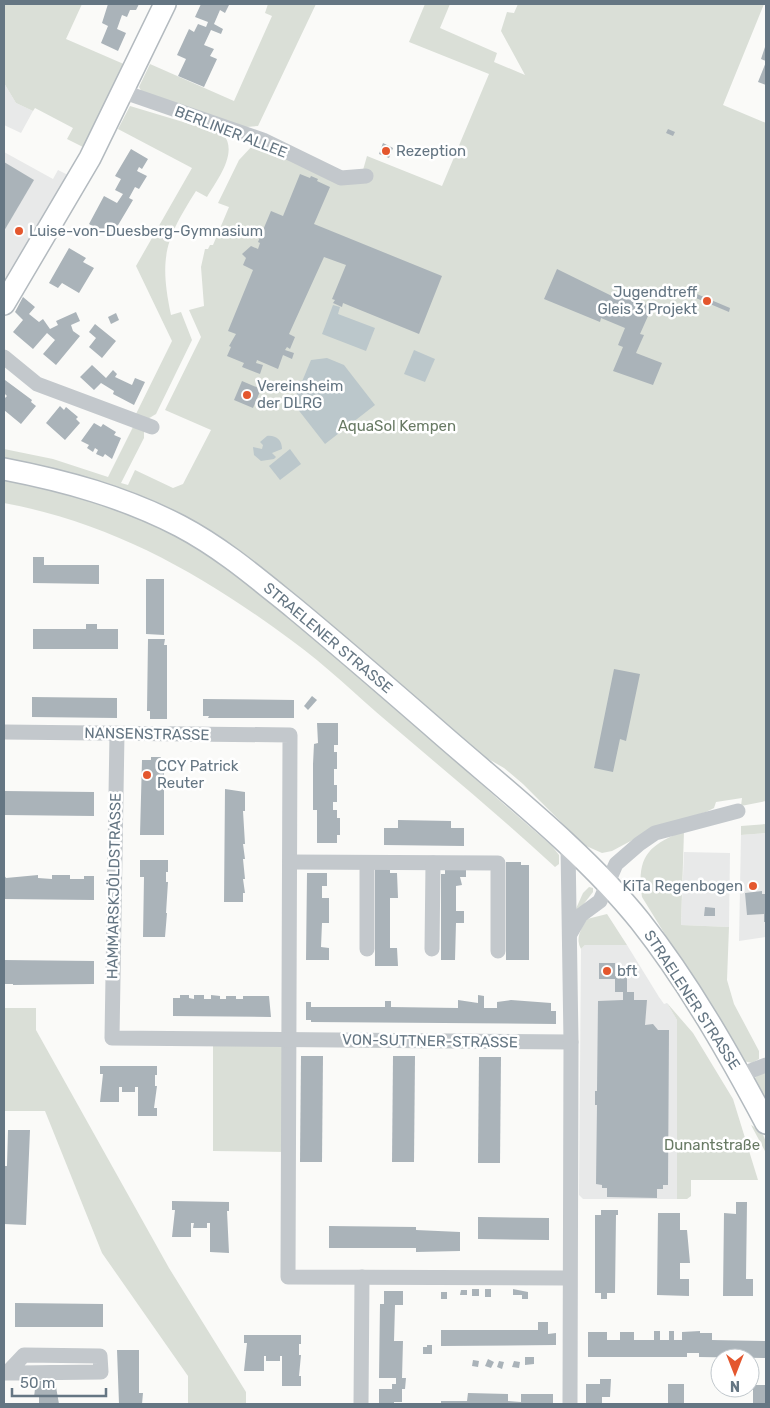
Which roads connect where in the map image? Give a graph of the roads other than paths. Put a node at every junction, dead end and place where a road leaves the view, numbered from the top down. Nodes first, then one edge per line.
1 (165, 4) edge
2 (124, 92) junction
3 (366, 176) dead end
4 (4, 304) edge
5 (4, 357) edge
6 (152, 427) dead end
7 (4, 469) edge
8 (4, 732) edge
9 (117, 734) junction
10 (738, 811) dead end
11 (568, 846) junction
12 (290, 862) junction
13 (368, 863) junction
14 (433, 863) junction
15 (606, 885) junction
16 (570, 934) junction
17 (367, 950) dead end
18 (432, 950) dead end
19 (498, 951) dead end
20 (112, 1038) joint
21 (290, 1040) junction
22 (571, 1042) junction
23 (766, 1065) edge
24 (740, 1075) junction
25 (766, 1123) edge
26 (362, 1277) junction
27 (568, 1278) junction
28 (6, 1373) edge
29 (361, 1404) edge
30 (570, 1404) edge

1 - 2 street
2 - 3 street, BERLINER ALLEE
2 - 4 street
5 - 6 street
7 - 11 street, STRAELENER STRASSE
8 - 9 street, NANSENSTRASSE
9 - 12 street, NANSENSTRASSE
9 - 20 street, HAMMARSKJÖLDSTRASSE
10 - 15 street
11 - 15 street, STRAELENER STRASSE
11 - 16 street
12 - 13 street
12 - 21 street
13 - 14 street
13 - 17 street
14 - 18 street
14 - 19 street
15 - 16 street
15 - 24 street, STRAELENER STRASSE
16 - 22 street
20 - 21 street, VON-SUTTNER-STRASSE
21 - 22 street, VON-SUTTNER-STRASSE
21 - 26 street
22 - 27 street
23 - 24 street
24 - 25 street, STRAELENER STRASSE
26 - 27 street
26 - 29 street
27 - 30 street
28 - 28 street

